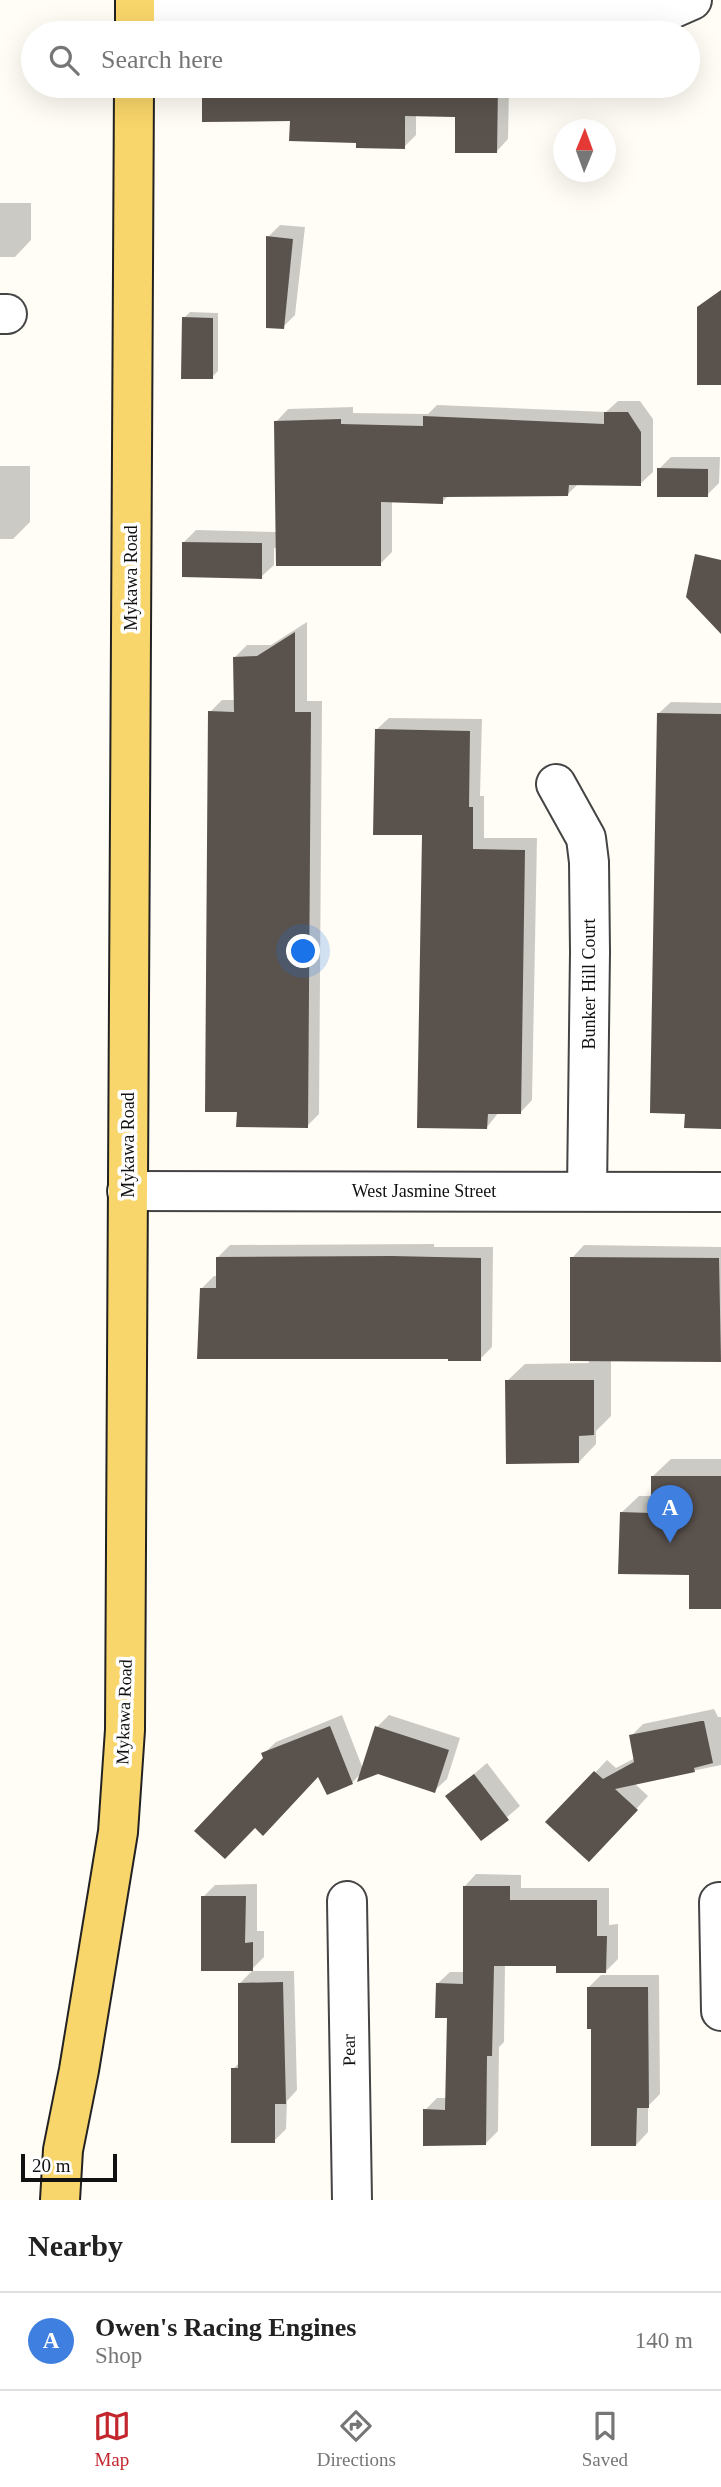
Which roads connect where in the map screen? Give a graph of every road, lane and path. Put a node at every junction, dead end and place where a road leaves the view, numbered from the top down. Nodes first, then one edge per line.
1 (692, 0) edge
2 (135, 14) edge
3 (134, 98) edge
4 (556, 784) dead end
5 (127, 1191) junction
6 (587, 1191) junction
7 (721, 1192) edge
8 (347, 1901) dead end
9 (719, 1902) edge
10 (721, 2011) edge
11 (60, 2200) edge
12 (352, 2200) edge

1 - 2 street
3 - 5 main road, Mykawa Road
4 - 6 street, Bunker Hill Court
5 - 6 street, West Jasmine Street
5 - 11 main road, Mykawa Road
6 - 7 street, West Jasmine Street
8 - 12 street, Pear
9 - 10 street

